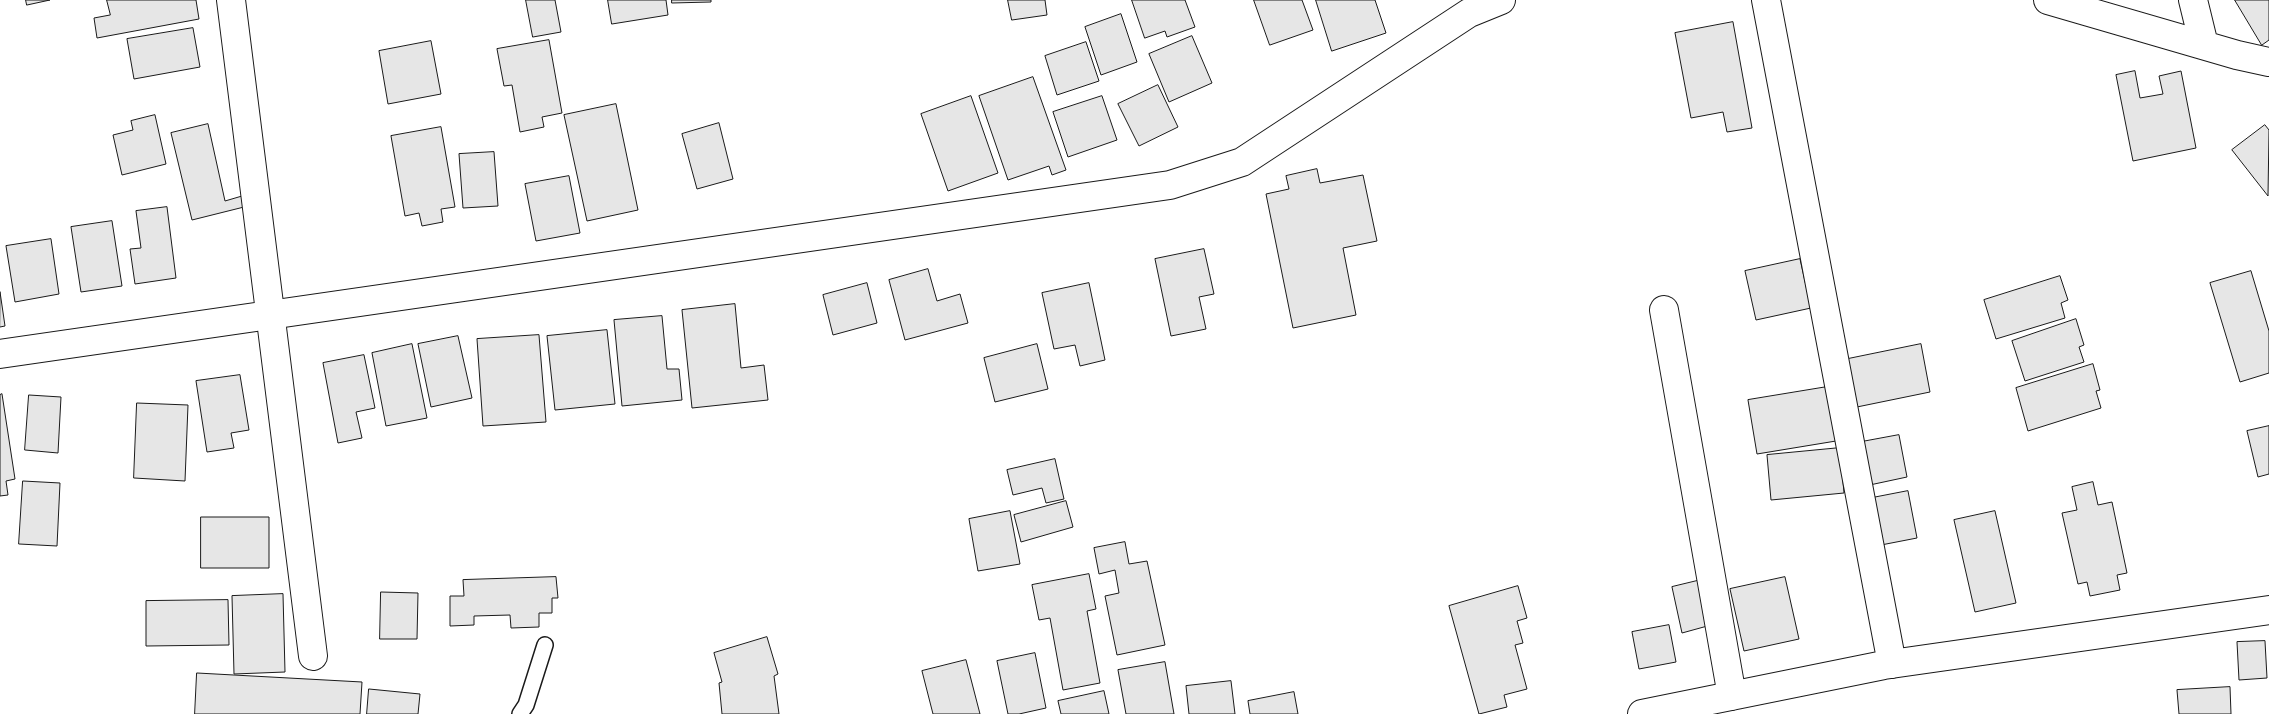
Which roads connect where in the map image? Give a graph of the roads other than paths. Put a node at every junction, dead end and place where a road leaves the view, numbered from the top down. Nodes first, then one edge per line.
1 (231, 0) edge
2 (1501, 0) edge
3 (1766, 0) edge
4 (2048, 0) edge
5 (2193, 0) edge
6 (2204, 45) junction
7 (2269, 62) edge
8 (1664, 310) dead end
9 (269, 315) junction
10 (0, 354) edge
11 (2269, 610) edge
12 (546, 645) dead end
13 (313, 656) dead end
14 (1892, 664) junction
15 (1732, 696) junction
16 (520, 714) edge
17 (1642, 714) edge

1 - 9 street
2 - 9 street
3 - 14 street
4 - 6 street
5 - 6 street
6 - 7 street
8 - 15 street
9 - 10 street
9 - 13 street
11 - 14 street
12 - 16 lane
14 - 15 street
15 - 17 street

